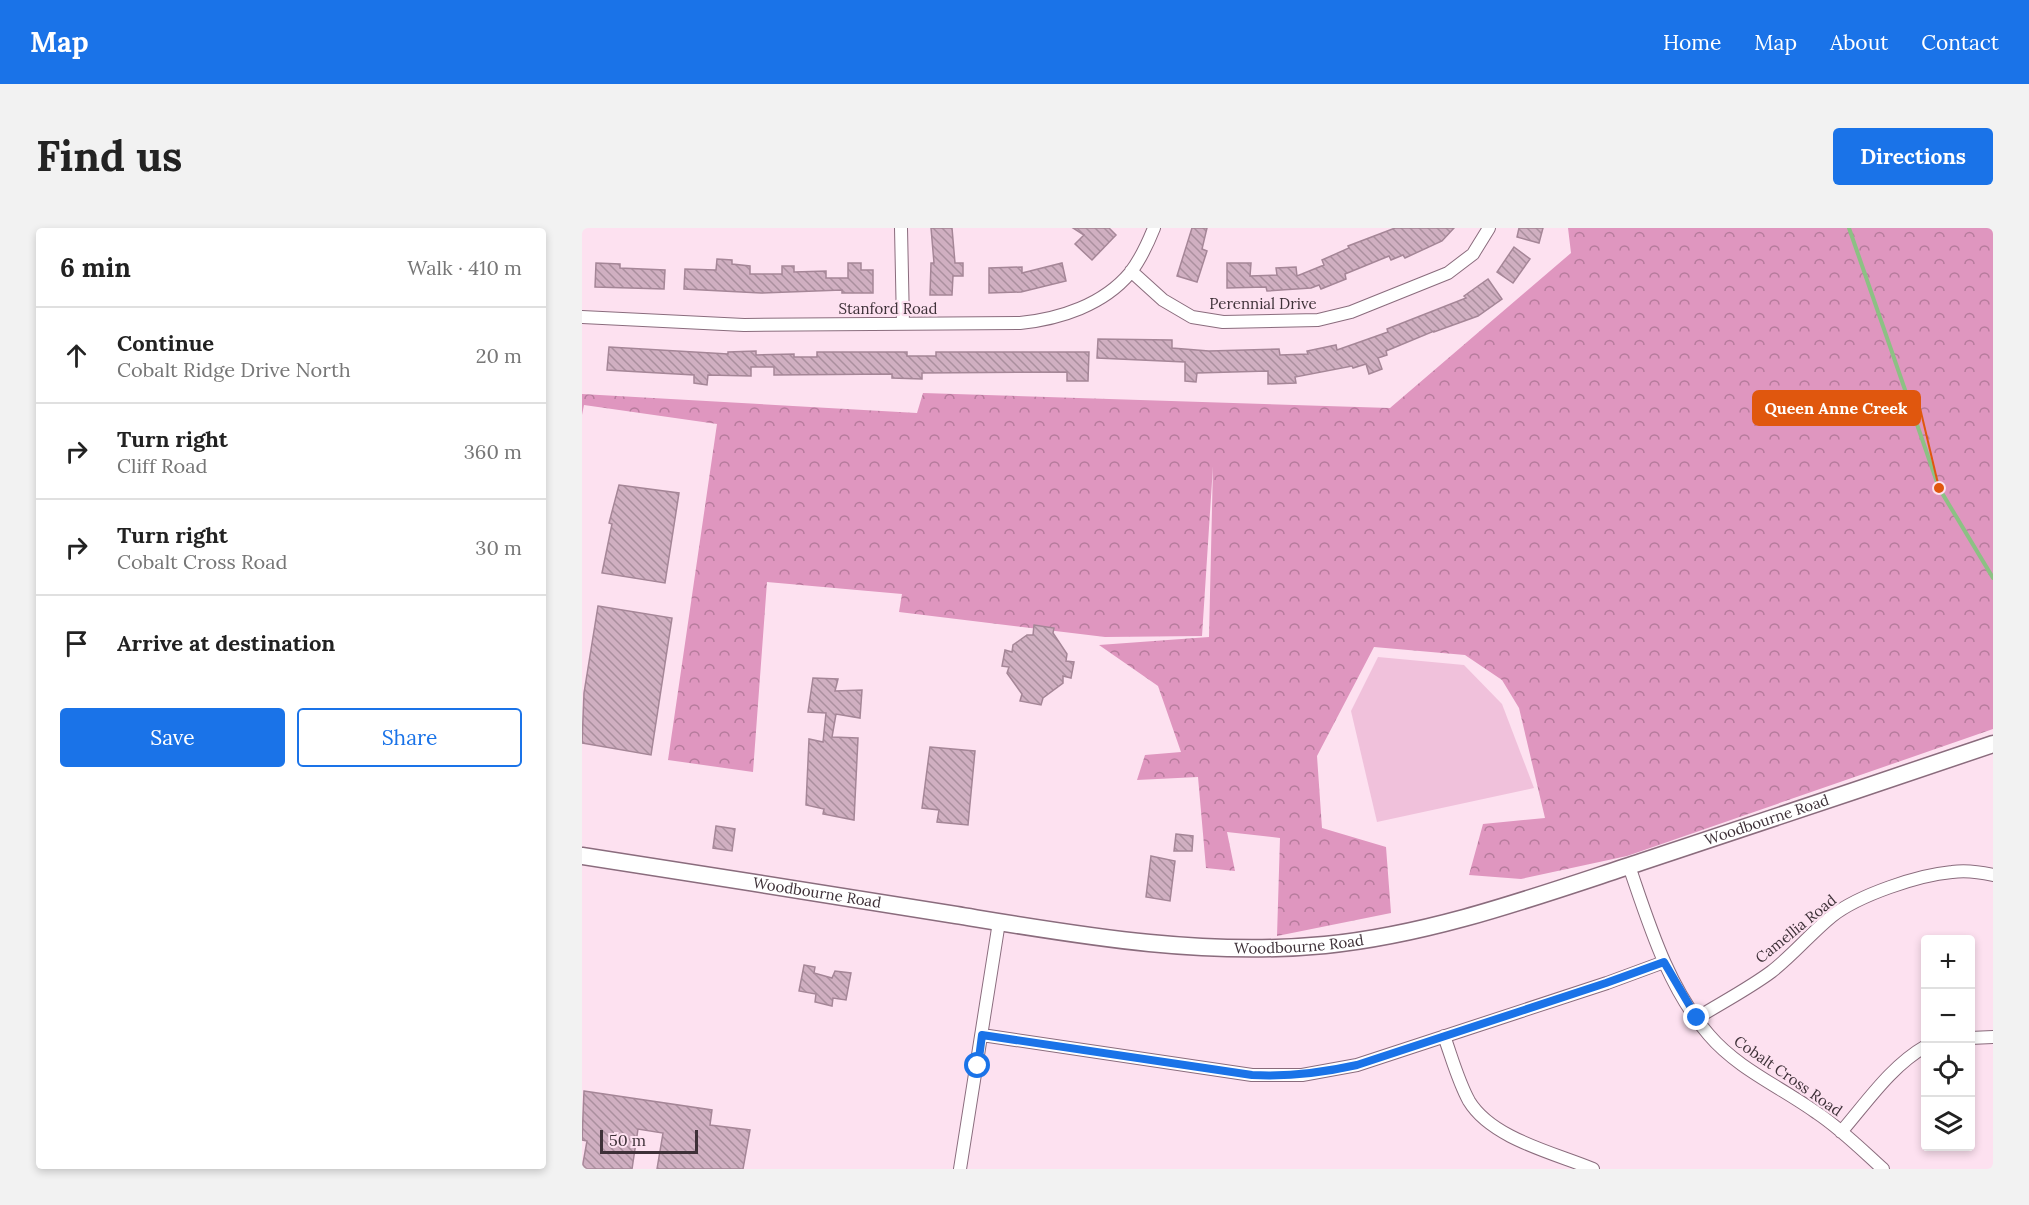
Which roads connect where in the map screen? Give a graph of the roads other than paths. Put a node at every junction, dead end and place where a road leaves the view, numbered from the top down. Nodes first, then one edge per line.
1 (901, 228) edge
2 (1154, 228) edge
3 (1489, 228) edge
4 (1131, 272) junction
5 (582, 317) edge
6 (903, 324) junction
7 (1993, 744) edge
8 (582, 856) edge
9 (1629, 866) junction
10 (1993, 875) edge
11 (999, 922) junction
12 (1664, 962) junction
13 (1697, 1018) junction
14 (982, 1035) junction
15 (1444, 1036) junction
16 (1993, 1037) edge
17 (1975, 1038) edge
18 (1921, 1049) edge
19 (1841, 1132) junction
20 (960, 1169) edge
21 (1593, 1169) edge
22 (1884, 1169) edge

1 - 6 street
2 - 4 street, Stanford Road
3 - 4 street, Perennial Drive
4 - 6 street, Stanford Road
5 - 6 street, Stanford Road
7 - 9 main road, Woodbourne Road
8 - 11 main road, Woodbourne Road
9 - 11 main road, Woodbourne Road
9 - 12 street, Cobalt Cross Road
10 - 13 street, Camellia Road
11 - 14 street
12 - 13 street, Cobalt Cross Road
12 - 15 street
13 - 19 street, Cobalt Cross Road
14 - 15 street
14 - 20 street
15 - 21 street
16 - 17 street
18 - 19 street
19 - 22 street, Cobalt Cross Road

